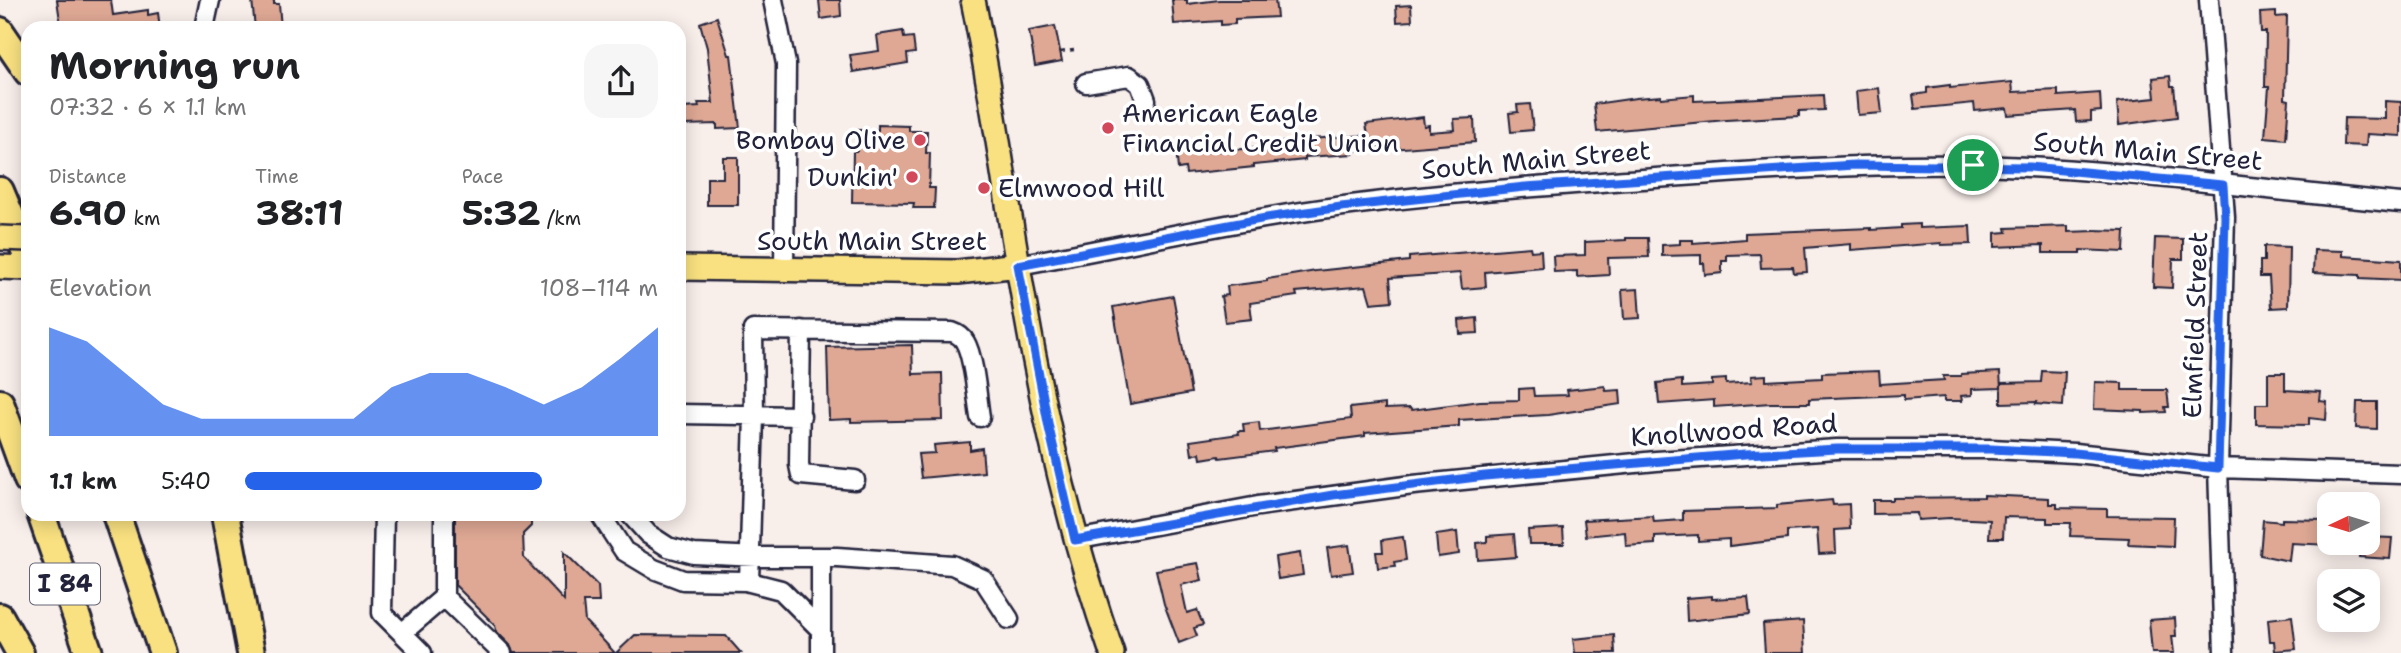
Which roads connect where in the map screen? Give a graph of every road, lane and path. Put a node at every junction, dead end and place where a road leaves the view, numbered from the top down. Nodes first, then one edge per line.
1 (211, 0) edge
2 (773, 0) edge
3 (973, 0) edge
4 (2209, 0) edge
5 (206, 21) edge
6 (0, 31) edge
7 (1074, 50) dead end
8 (1060, 52) dead end
9 (21, 62) edge
10 (1086, 83) dead end
11 (1146, 100) dead end
12 (2223, 185) junction
13 (0, 191) edge
14 (2401, 203) edge
15 (0, 238) edge
16 (21, 239) edge
17 (21, 241) edge
18 (1018, 265) junction
19 (0, 267) edge
20 (21, 268) edge
21 (686, 268) edge
22 (784, 270) junction
23 (801, 330) junction
24 (0, 402) edge
25 (686, 414) edge
26 (754, 416) junction
27 (801, 416) junction
28 (980, 417) dead end
29 (21, 460) edge
30 (2218, 468) junction
31 (2401, 474) edge
32 (855, 480) dead end
33 (42, 521) edge
34 (118, 521) edge
35 (226, 521) edge
36 (384, 521) edge
37 (444, 521) edge
38 (605, 521) edge
39 (637, 521) edge
40 (1075, 540) junction
41 (679, 550) junction
42 (750, 557) junction
43 (821, 558) junction
44 (669, 575) junction
45 (749, 582) junction
46 (444, 597) junction
47 (0, 617) edge
48 (1009, 619) dead end
49 (821, 630) junction
50 (402, 633) junction
51 (20, 653) edge
52 (89, 653) edge
53 (163, 653) edge
54 (251, 653) edge
55 (422, 653) edge
56 (502, 653) edge
57 (821, 653) edge
58 (1112, 653) edge
59 (2224, 653) edge

1 - 5 street
2 - 22 street
3 - 18 main road
4 - 12 street, Elmfield Street
6 - 9 highway
7 - 8 path
10 - 11 street
12 - 14 street, South Main Street
12 - 18 street, South Main Street
12 - 30 street, Elmfield Street
13 - 17 highway
15 - 16 main road, bridge
18 - 22 main road, South Main Street
18 - 40 main road
19 - 20 main road
21 - 22 main road, South Main Street
23 - 26 street
23 - 27 street
23 - 28 street
24 - 29 highway
25 - 26 street
26 - 27 street
26 - 42 street
27 - 32 street
30 - 31 street, Knollwood Road
30 - 40 street, Knollwood Road
30 - 59 street, Elmfield Street
33 - 52 highway, I 84
34 - 53 highway, I 84
35 - 54 highway
36 - 50 street
37 - 46 street
38 - 44 street
39 - 41 street
40 - 58 main road
41 - 42 street
41 - 44 street
42 - 43 street
42 - 45 street
43 - 48 street
43 - 49 street
44 - 45 street
45 - 49 street
46 - 50 street
46 - 56 street
47 - 51 highway
49 - 57 street
50 - 55 street

